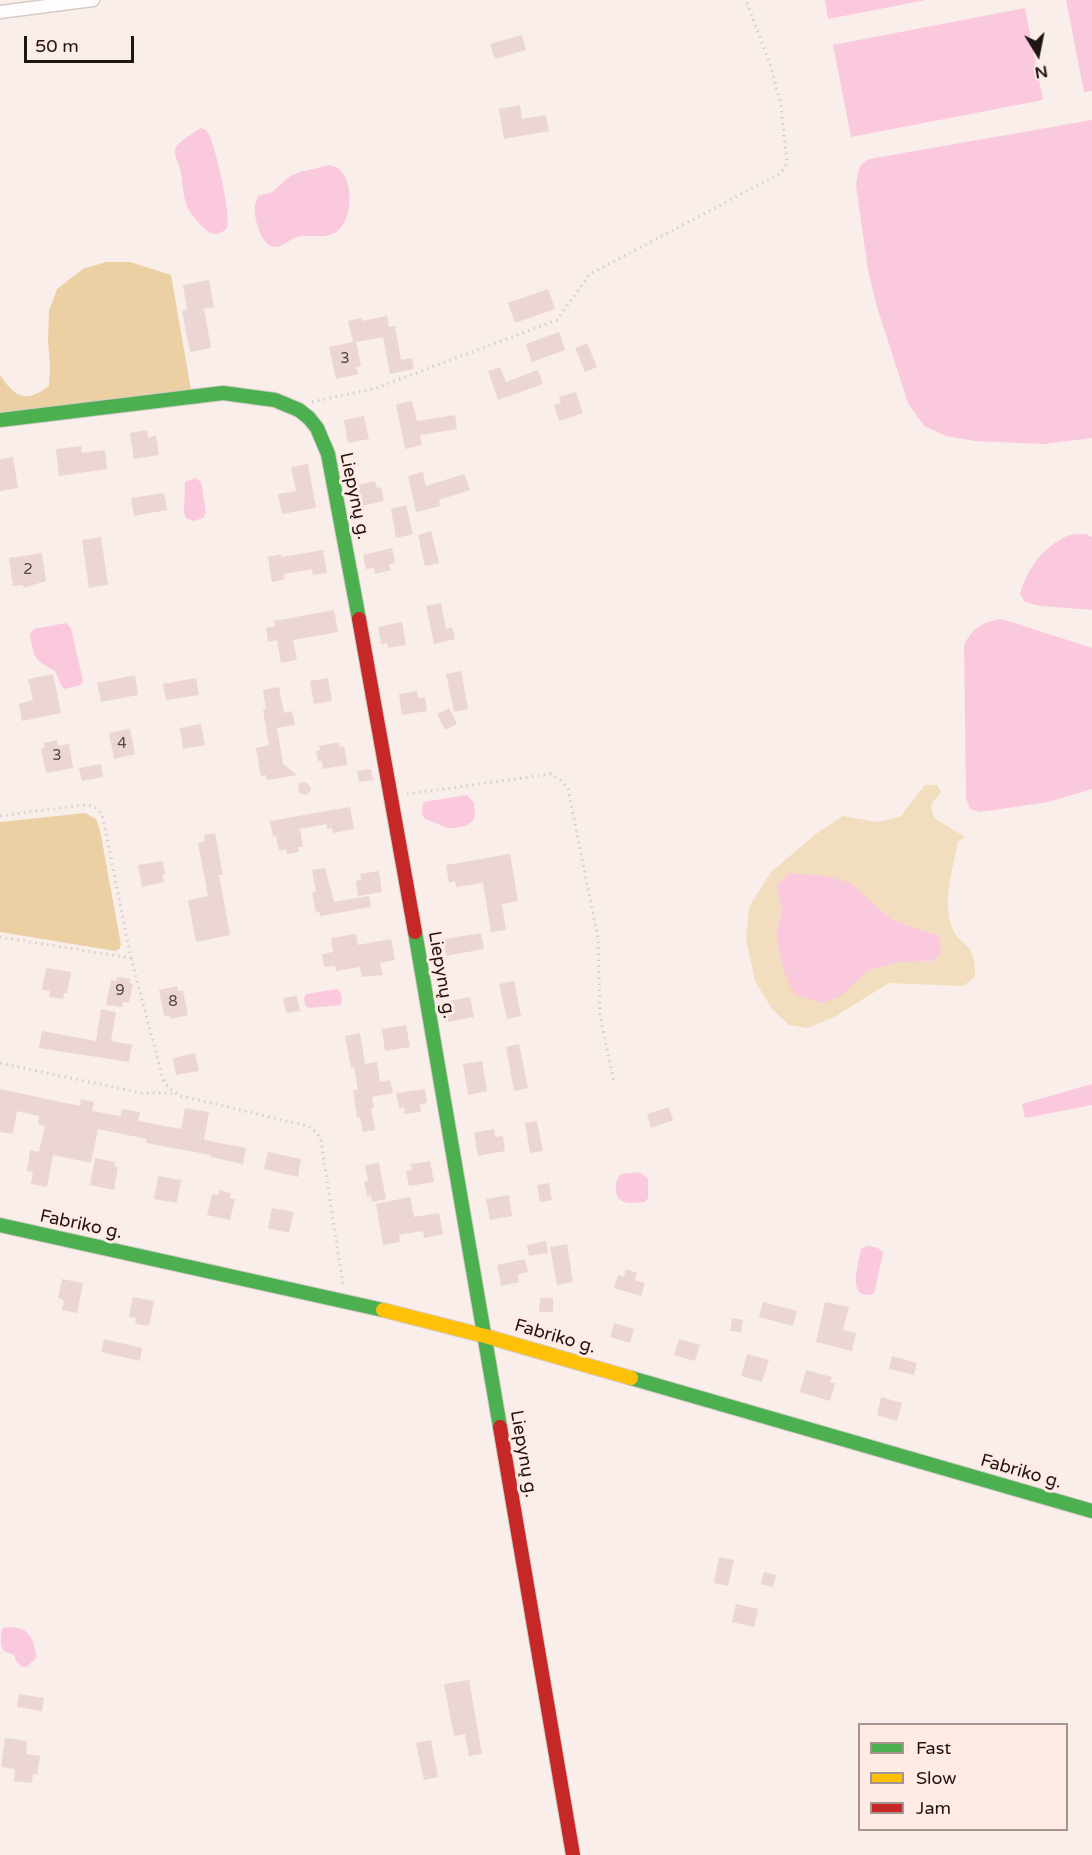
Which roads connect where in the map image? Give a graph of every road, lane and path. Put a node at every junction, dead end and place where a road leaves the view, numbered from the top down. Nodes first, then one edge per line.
1 (93, 0) edge
2 (746, 0) edge
3 (0, 12) edge
4 (295, 406) junction
5 (0, 420) edge
6 (392, 796) junction
7 (0, 816) edge
8 (0, 937) edge
9 (131, 958) junction
10 (0, 1063) edge
11 (614, 1082) dead end
12 (174, 1092) junction
13 (0, 1225) edge
14 (346, 1301) junction
15 (485, 1336) junction
16 (1092, 1512) edge
17 (573, 1855) edge

1 - 3 street
2 - 4 path
4 - 5 street
4 - 6 street, Liepynų g.
6 - 11 path
6 - 15 street, Liepynų g.
7 - 9 path
8 - 9 path
9 - 12 path
10 - 12 path
12 - 14 path
13 - 14 street, Fabriko g.
14 - 15 street, Fabriko g.
15 - 16 street, Fabriko g.
15 - 17 street, Liepynų g.

